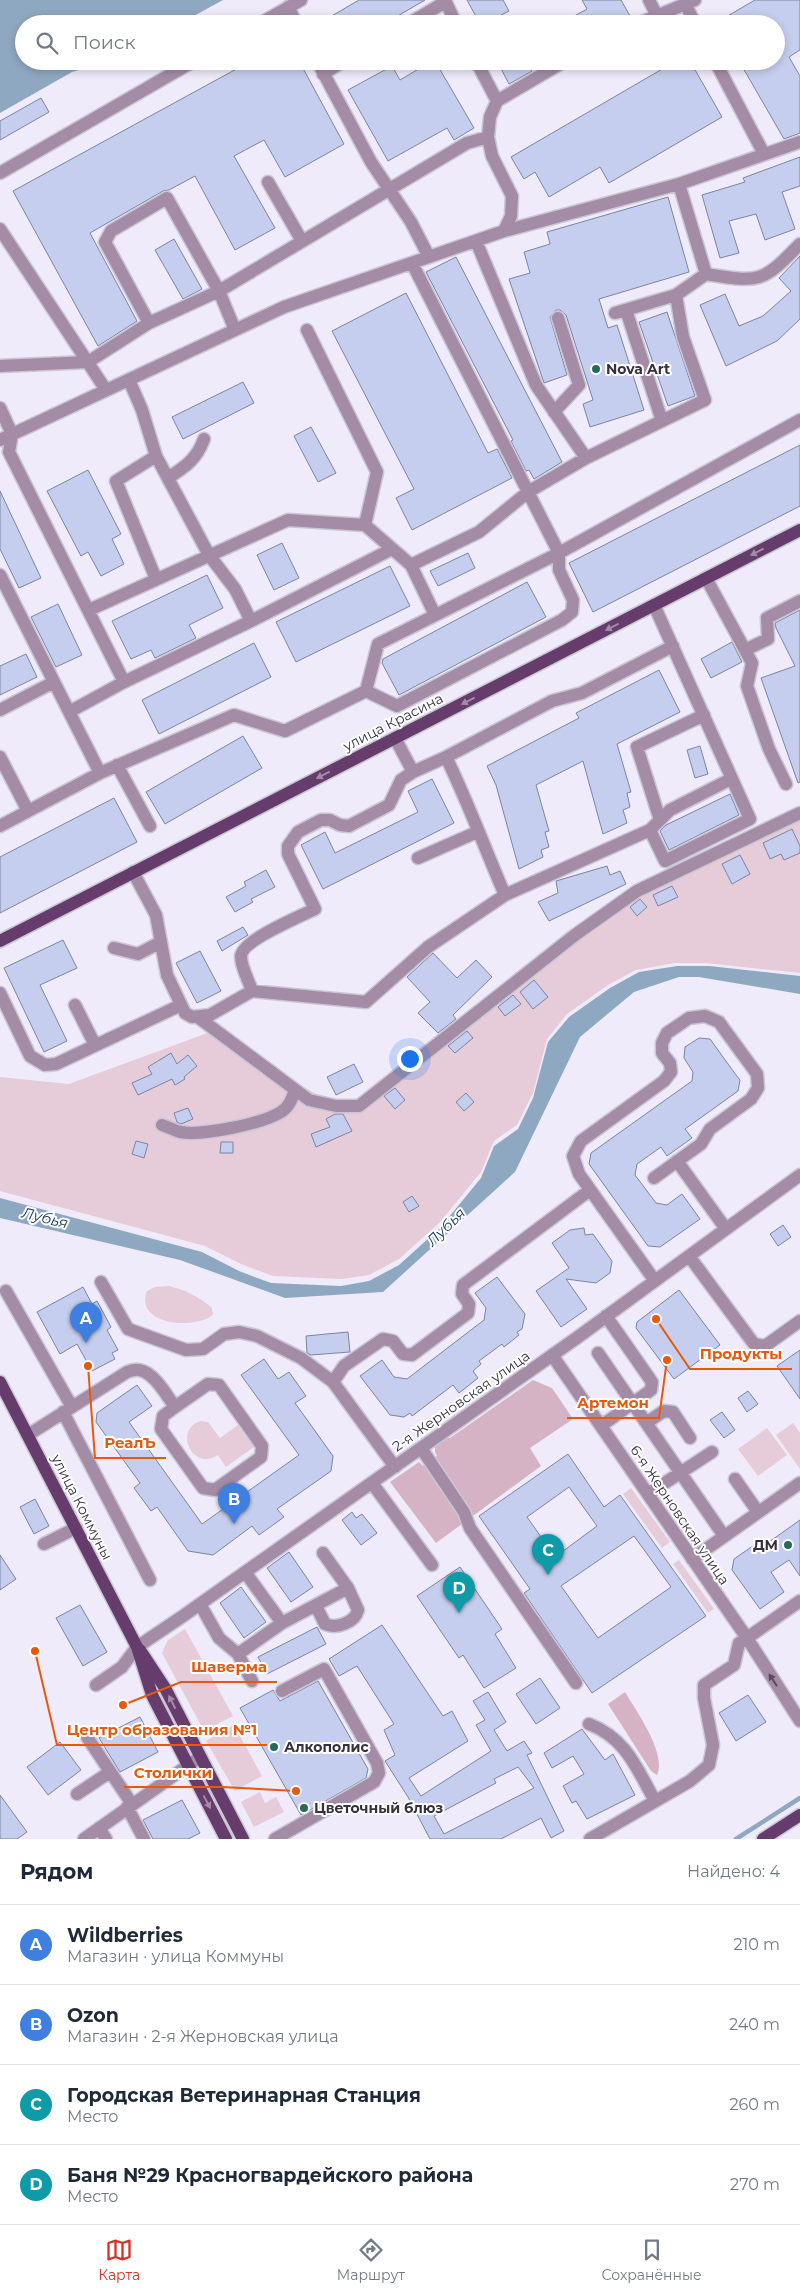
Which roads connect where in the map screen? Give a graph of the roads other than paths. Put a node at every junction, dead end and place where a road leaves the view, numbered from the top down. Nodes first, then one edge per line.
1 (301, 0) edge
2 (649, 0) edge
3 (445, 1) edge
4 (690, 3) edge
5 (288, 7) junction
6 (274, 15) edge
7 (292, 15) edge
8 (422, 15) edge
9 (452, 15) edge
10 (656, 15) edge
11 (660, 15) edge
12 (178, 70) edge
13 (321, 70) edge
14 (329, 70) edge
15 (481, 70) edge
16 (549, 70) edge
17 (720, 70) edge
18 (323, 74) junction
19 (497, 101) junction
20 (488, 137) junction
21 (800, 142) edge
22 (764, 154) junction
23 (0, 173) edge
24 (268, 182) dead end
25 (679, 184) junction
26 (389, 190) junction
27 (0, 229) edge
28 (504, 232) junction
29 (476, 241) junction
30 (302, 242) junction
31 (800, 244) edge
32 (429, 257) junction
33 (412, 263) junction
34 (706, 274) junction
35 (219, 291) junction
36 (676, 295) junction
37 (558, 318) dead end
38 (149, 323) junction
39 (235, 330) junction
40 (306, 330) dead end
41 (88, 362) junction
42 (0, 366) edge
43 (129, 380) junction
44 (106, 390) junction
45 (0, 408) edge
46 (554, 412) junction
47 (800, 420) edge
48 (662, 421) junction
49 (12, 434) junction
50 (204, 439) dead end
51 (0, 440) edge
52 (156, 456) junction
53 (586, 458) junction
54 (168, 478) junction
55 (528, 492) junction
56 (365, 526) junction
57 (800, 530) edge
58 (392, 549) junction
59 (559, 553) junction
60 (209, 555) junction
61 (411, 565) junction
62 (0, 575) edge
63 (706, 578) junction
64 (156, 579) junction
65 (800, 601) edge
66 (654, 605) junction
67 (89, 610) junction
68 (435, 615) junction
69 (251, 621) junction
70 (673, 646) junction
71 (745, 650) junction
72 (54, 682) junction
73 (124, 682) junction
74 (366, 691) junction
75 (0, 710) edge
76 (69, 712) junction
77 (704, 715) junction
78 (395, 738) junction
79 (0, 757) edge
80 (446, 757) junction
81 (118, 765) junction
82 (413, 772) junction
83 (100, 773) junction
84 (731, 779) junction
85 (786, 784) dead end
86 (28, 811) junction
87 (800, 813) edge
88 (660, 820) junction
89 (0, 826) edge
90 (150, 826) dead end
91 (650, 830) junction
92 (477, 832) junction
93 (418, 858) dead end
94 (133, 872) junction
95 (506, 895) junction
96 (0, 941) edge
97 (161, 942) junction
98 (114, 948) dead end
99 (252, 991) junction
100 (0, 993) edge
101 (76, 1005) dead end
102 (181, 1005) junction
103 (199, 1018) junction
104 (95, 1045) junction
105 (295, 1090) junction
106 (162, 1125) dead end
107 (677, 1161) junction
108 (800, 1175) edge
109 (654, 1178) dead end
110 (590, 1190) junction
111 (726, 1229) junction
112 (689, 1256) junction
113 (655, 1281) junction
114 (101, 1282) dead end
115 (6, 1292) dead end
116 (606, 1316) junction
117 (800, 1321) edge
118 (598, 1353) dead end
119 (552, 1355) junction
120 (0, 1382) edge
121 (333, 1382) junction
122 (4, 1399) edge
123 (632, 1403) junction
124 (175, 1407) junction
125 (67, 1410) junction
126 (646, 1423) junction
127 (601, 1426) junction
128 (28, 1435) junction
129 (690, 1438) dead end
130 (421, 1448) junction
131 (712, 1452) dead end
132 (394, 1467) junction
133 (681, 1473) junction
134 (736, 1479) dead end
135 (372, 1483) junction
136 (800, 1483) edge
137 (648, 1494) junction
138 (758, 1512) junction
139 (76, 1528) junction
140 (724, 1536) junction
141 (44, 1544) dead end
142 (323, 1553) dead end
143 (692, 1559) junction
144 (432, 1565) dead end
145 (246, 1572) junction
146 (150, 1580) dead end
147 (348, 1588) junction
148 (800, 1601) edge
149 (200, 1604) junction
150 (316, 1606) junction
151 (282, 1623) junction
152 (746, 1638) junction
153 (137, 1647) junction
154 (238, 1654) junction
155 (252, 1681) dead end
156 (576, 1683) dead end
157 (96, 1686) dead end
158 (282, 1692) dead end
159 (800, 1721) edge
160 (590, 1724) dead end
161 (87, 1737) dead end
162 (200, 1756) junction
163 (187, 1764) junction
164 (110, 1772) junction
165 (77, 1794) dead end
166 (655, 1801) junction
167 (129, 1805) junction
168 (800, 1814) edge
169 (102, 1833) edge
170 (295, 1834) edge
171 (84, 1839) edge
172 (144, 1839) edge
173 (226, 1839) edge
174 (243, 1839) edge
175 (275, 1839) edge
176 (590, 1839) edge
177 (764, 1839) edge

1 - 5 street
2 - 10 street
3 - 8 street
3 - 9 street
4 - 11 street
5 - 6 street
5 - 7 street
12 - 23 street
13 - 18 street
14 - 18 street
15 - 19 street
16 - 19 street
17 - 22 street
18 - 26 street
19 - 20 street
20 - 26 street
20 - 28 street
21 - 22 street
22 - 25 street
24 - 30 street
25 - 28 street
25 - 34 street
26 - 30 street
26 - 32 street
27 - 41 street
28 - 29 street
29 - 32 street
29 - 46 street
30 - 35 street
31 - 34 street
32 - 33 street
33 - 39 street
33 - 55 street
34 - 36 street
35 - 38 street
35 - 38 street
35 - 39 street
36 - 48 street
36 - 48 street
37 - 46 street
38 - 41 street
39 - 43 street
40 - 56 street
41 - 42 street
41 - 44 street
43 - 44 street
43 - 52 street
44 - 49 street
45 - 49 street
46 - 53 street
47 - 59 street
48 - 53 street
49 - 51 street
49 - 67 street
50 - 54 street
52 - 54 street
52 - 64 street
53 - 55 street
54 - 60 street
55 - 59 street
55 - 61 street
56 - 58 street
56 - 60 street
57 -> 63 main road, улица Красина
58 - 61 street
58 - 69 street
59 - 68 street
59 - 74 street
60 - 64 street
60 - 69 street
61 - 68 street
62 - 72 street
63 - 66 main road, улица Красина
63 - 71 street
64 - 67 street
65 - 71 street
66 - 70 street
66 -> 78 main road, улица Красина
67 - 73 street
68 - 74 street
69 - 73 street
70 - 77 street
70 - 80 street
71 - 85 street
72 - 75 street
72 - 76 street
73 - 76 street
74 - 81 street
76 - 83 street
77 - 84 street
77 - 88 street
78 - 82 street
78 -> 94 main road, улица Красина
79 - 86 street
80 - 82 street
80 - 92 street
81 - 83 street
81 - 90 street
82 - 99 street
83 - 86 street
84 - 88 street
84 - 91 street
86 - 89 street
87 - 105 street
88 - 91 street
91 - 95 street
92 - 93 street
92 - 95 street
94 - 96 main road, улица Красина
94 - 97 street
95 - 99 street
97 - 98 street
97 - 102 street
99 - 103 street
100 - 104 street
101 - 104 street
102 - 103 street
102 - 104 street
103 - 105 street
105 - 106 street
107 - 109 street
107 - 110 street
107 - 111 street
108 - 111 street, 2-я Жерновская улица
110 - 113 street
110 - 121 street
111 - 112 street, 2-я Жерновская улица
112 - 113 street, 2-я Жерновская улица
112 - 117 street
113 - 116 street, 2-я Жерновская улица
114 - 121 street
115 - 125 street
116 - 119 street, 2-я Жерновская улица
116 - 123 street
118 - 123 street
119 - 127 street, 6-я Жерновская улица
119 - 130 street, 2-я Жерновская улица
120 - 122 main road, улица Коммуны
121 - 132 street
122 - 128 main road, улица Коммуны
123 - 126 street
123 - 127 street
124 - 124 street
124 - 125 street
125 - 128 street
125 - 146 street
126 - 129 street
126 - 133 street
127 - 137 street, 6-я Жерновская улица
128 - 139 main road, улица Коммуны
130 - 132 street, 2-я Жерновская улица
130 - 156 street
131 - 133 street
132 - 135 street, 2-я Жерновская улица
133 - 137 street
133 - 140 street
134 - 138 street
135 - 144 street
135 - 145 street, 2-я Жерновская улица
136 - 138 street
137 - 143 street, 6-я Жерновская улица
138 - 140 street
139 - 141 street
139 - 153 main road, улица Коммуны
140 - 143 street
142 - 147 street
143 - 152 street, 6-я Жерновская улица
145 - 149 street, 2-я Жерновская улица
145 - 151 street
147 - 150 street
147 - 150 street
148 - 152 street
149 - 153 street, 2-я Жерновская улица
149 - 154 street
150 - 151 street
151 - 154 street
159 -> 152 street, 6-я Жерновская улица
152 - 166 street
153 - 157 street, 2-я Жерновская улица
162 -> 153 main road, улица Коммуны
153 - 163 main road, улица Коммуны
154 - 155 street
158 - 170 street
160 - 166 street
161 - 164 street
162 - 163 street
162 - 174 main road, улица Коммуны
163 - 167 street
163 -> 173 main road, улица Коммуны
164 - 165 street
164 - 167 street
166 - 176 street
167 - 169 street
167 - 172 street
168 - 177 main road
169 - 171 street
170 - 175 street

